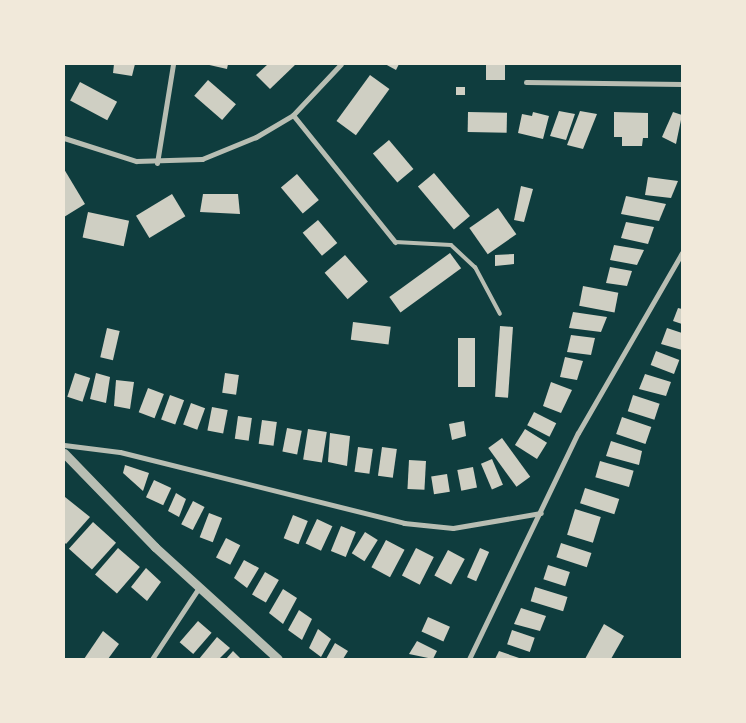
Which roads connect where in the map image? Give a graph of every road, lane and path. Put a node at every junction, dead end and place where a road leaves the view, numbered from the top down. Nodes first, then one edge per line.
1 (173, 64) edge
2 (341, 64) edge
3 (526, 82) dead end
4 (682, 84) edge
5 (293, 115) junction
6 (64, 138) edge
7 (157, 163) junction
8 (395, 242) joint
9 (682, 253) edge
10 (500, 314) dead end
11 (64, 445) edge
12 (64, 453) edge
13 (541, 513) junction
14 (201, 585) junction
15 (152, 659) edge
16 (278, 659) edge
17 (470, 659) edge

1 - 7 street
2 - 5 street
3 - 4 street
5 - 7 street
5 - 8 street
6 - 7 street
8 - 10 lane
9 - 13 street
11 - 13 street
12 - 14 street
13 - 17 street
14 - 15 street
14 - 16 street

